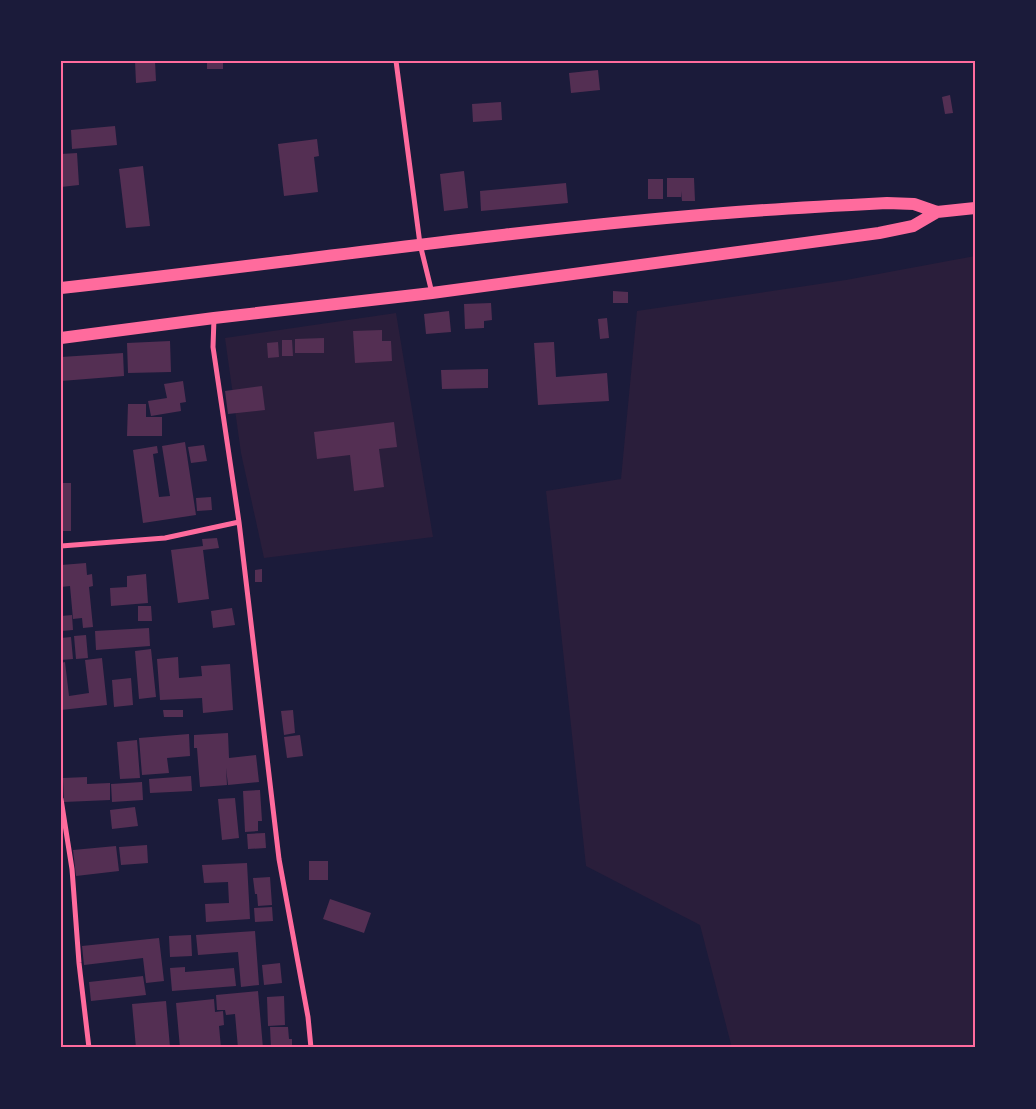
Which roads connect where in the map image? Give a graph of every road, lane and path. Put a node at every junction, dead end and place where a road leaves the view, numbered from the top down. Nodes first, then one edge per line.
1 (396, 61) edge
2 (975, 208) edge
3 (938, 212) junction
4 (420, 244) junction
5 (61, 288) edge
6 (432, 293) junction
7 (214, 318) junction
8 (61, 338) edge
9 (238, 522) junction
10 (61, 546) edge
11 (61, 800) edge
12 (89, 1048) edge
13 (312, 1048) edge

1 - 4 street
2 - 3 highway
3 - 4 highway
3 - 6 highway
4 - 5 highway
4 - 6 street
6 - 7 highway
7 - 8 highway
7 - 9 street
9 - 10 street
9 - 13 street
11 - 12 street

